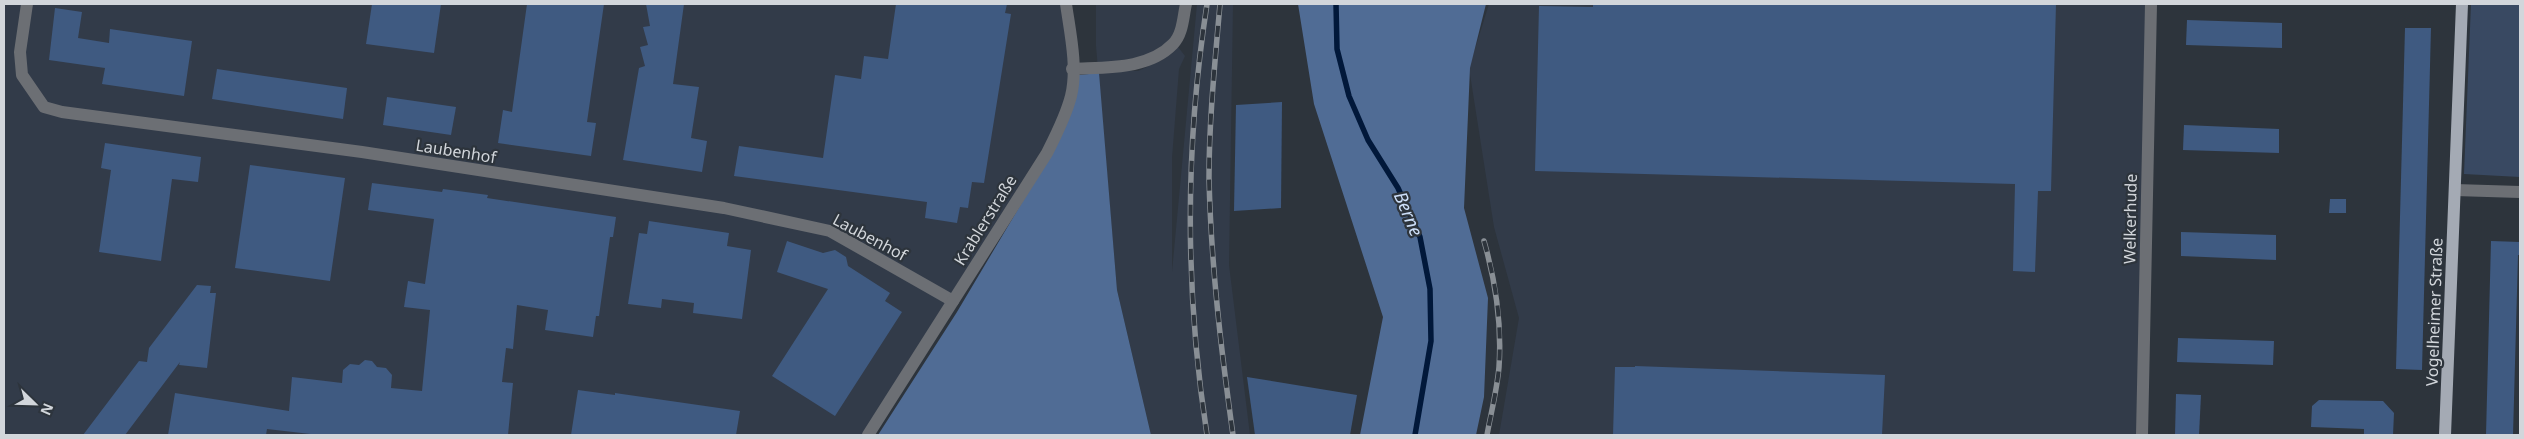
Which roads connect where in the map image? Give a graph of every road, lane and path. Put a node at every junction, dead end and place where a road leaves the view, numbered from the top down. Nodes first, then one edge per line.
1 (27, 4) edge
2 (1066, 4) edge
3 (1186, 4) edge
4 (2151, 4) edge
5 (2462, 4) edge
6 (1072, 69) junction
7 (2455, 190) junction
8 (2520, 192) edge
9 (953, 301) junction
10 (868, 435) edge
11 (2142, 435) edge
12 (2445, 435) edge

1 - 9 street, Laubenhof
2 - 6 street, Krablerstraße
3 - 6 street
4 - 11 street, Welkerhude
5 - 7 main road, Vogelheimer Straße
6 - 9 street, Krablerstraße
7 - 8 street
7 - 12 main road, Vogelheimer Straße
9 - 10 street, Krablerstraße

